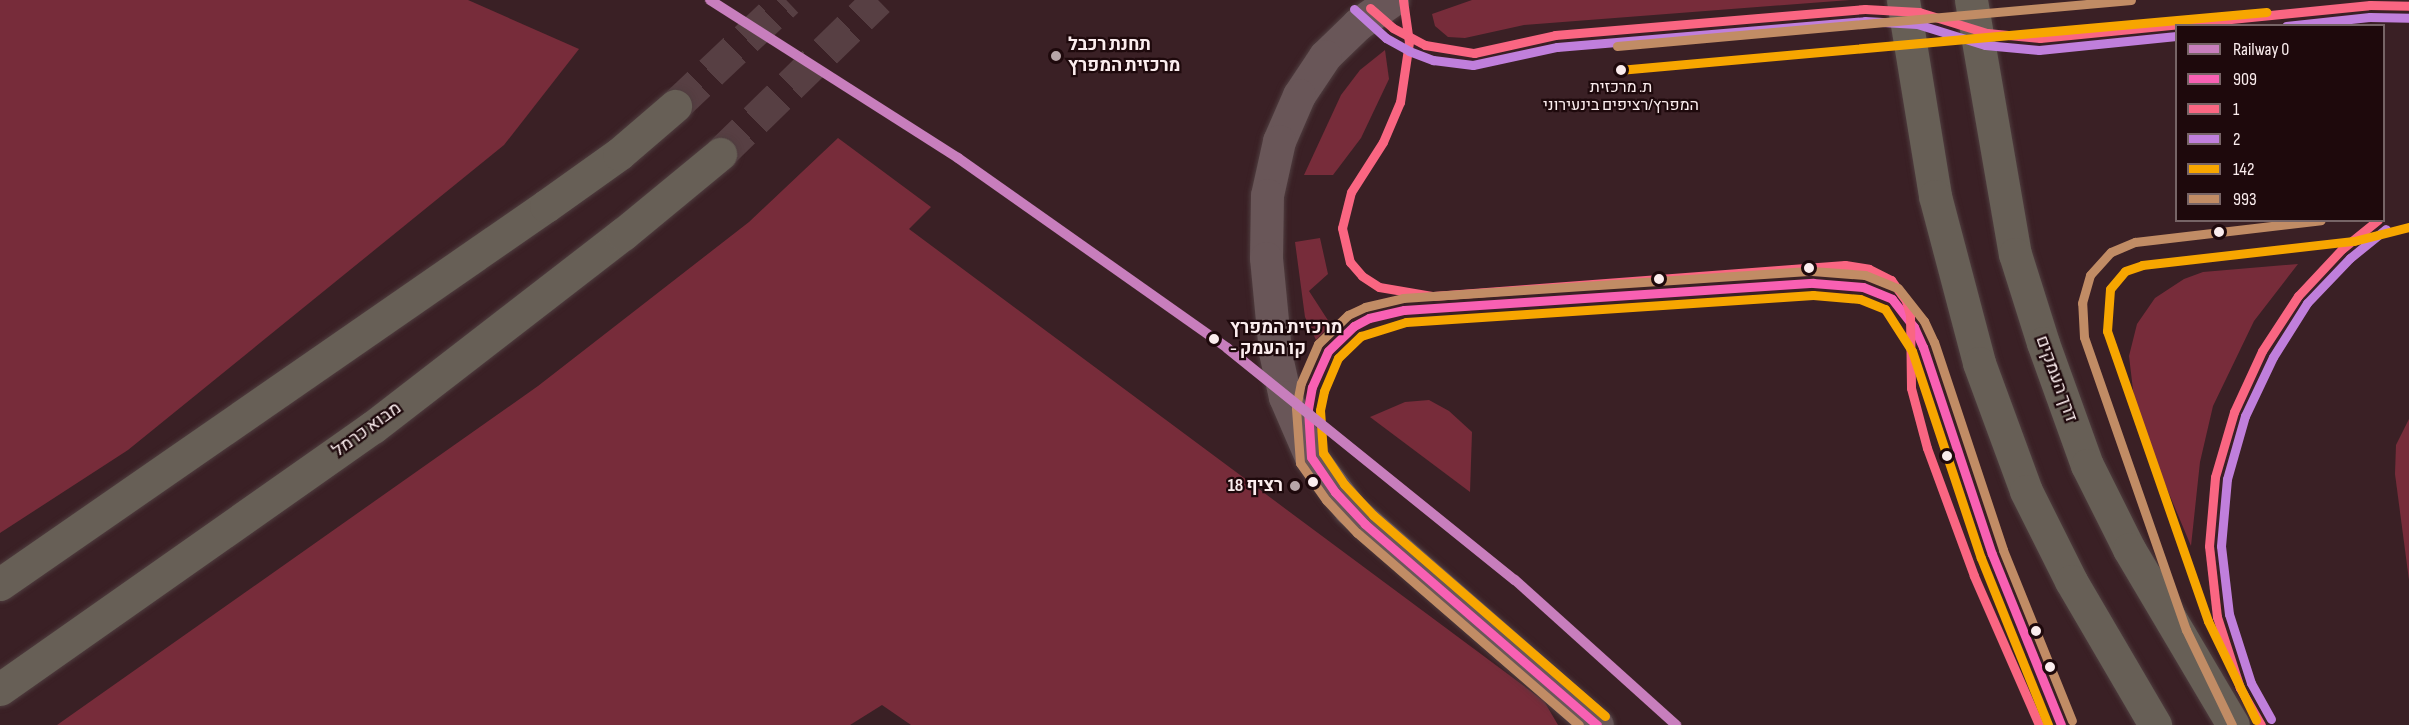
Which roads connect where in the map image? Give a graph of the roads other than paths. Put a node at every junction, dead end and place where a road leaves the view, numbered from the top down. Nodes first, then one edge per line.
1 (1392, 0) edge
2 (1903, 0) edge
3 (1971, 0) edge
4 (675, 106) tunnel mouth
5 (720, 154) tunnel mouth
6 (0, 584) edge
7 (0, 689) edge
8 (1586, 718) edge
9 (2155, 725) edge
10 (2233, 725) edge

1 - 8 street
2 - 9 highway
3 - 10 highway, דרך העמקים
4 - 6 highway
5 - 7 highway, מבוא כרמל

